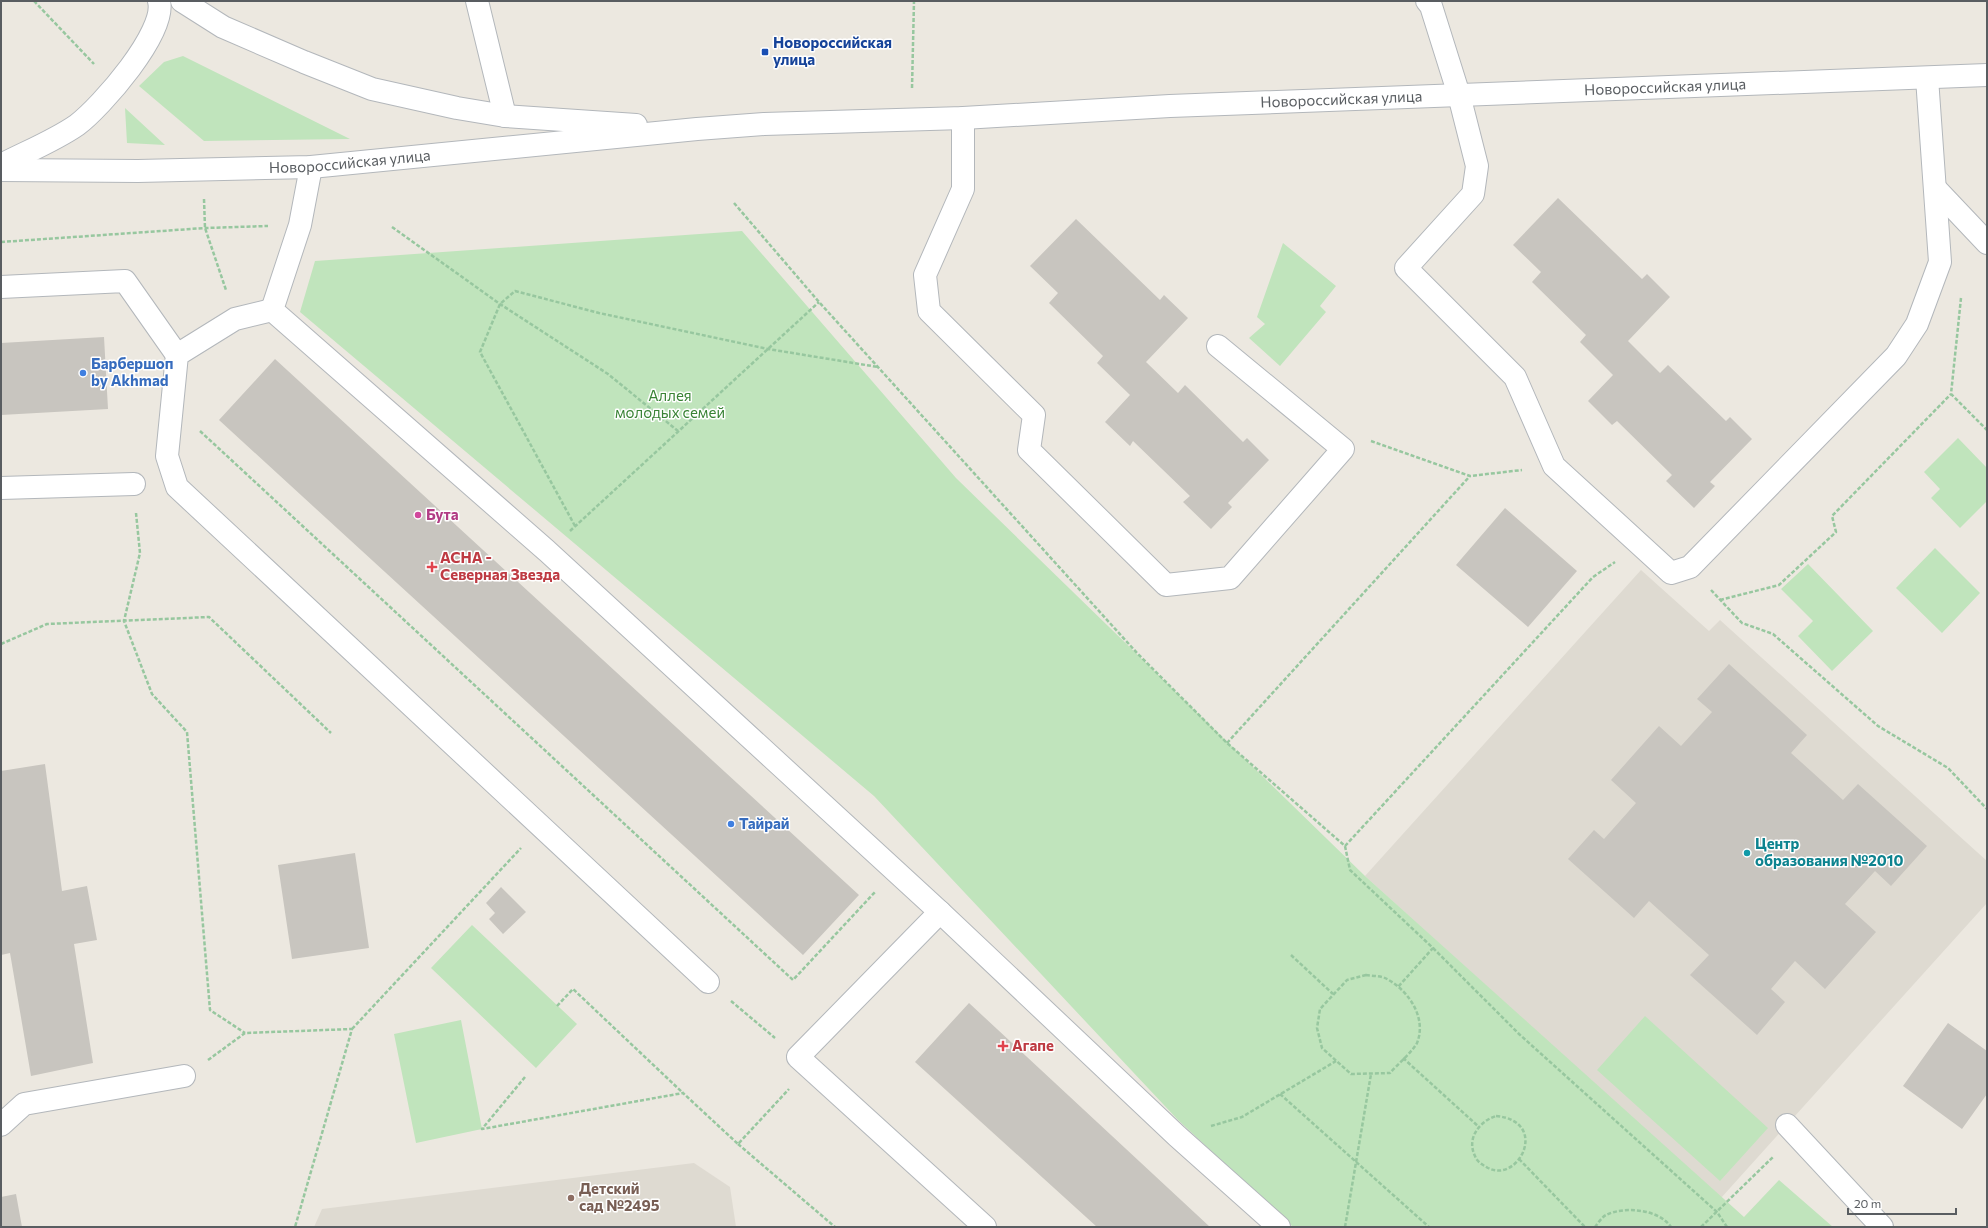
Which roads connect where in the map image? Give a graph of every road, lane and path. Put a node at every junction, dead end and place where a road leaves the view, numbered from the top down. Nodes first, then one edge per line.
1 (34, 1) edge
2 (159, 1) edge
3 (182, 1) edge
4 (477, 1) edge
5 (914, 1) edge
6 (1427, 1) edge
7 (94, 64) dead end
8 (1987, 74) edge
9 (1927, 78) junction
10 (1459, 95) junction
11 (505, 116) junction
12 (963, 118) junction
13 (911, 120) junction
14 (697, 129) junction
15 (1, 165) edge
16 (311, 167) junction
17 (1, 170) edge
18 (1935, 188) junction
19 (204, 198) dead end
20 (734, 203) dead end
21 (300, 225) junction
22 (392, 227) dead end
23 (205, 228) junction
24 (1, 242) edge
25 (1987, 243) edge
26 (1940, 262) junction
27 (1, 287) edge
28 (819, 302) junction
29 (500, 304) junction
30 (272, 310) junction
31 (236, 319) junction
32 (1218, 346) dead end
33 (768, 349) junction
34 (177, 354) junction
35 (878, 368) junction
36 (1951, 394) junction
37 (172, 405) junction
38 (1987, 430) edge
39 (678, 431) junction
40 (1343, 449) junction
41 (1554, 466) junction
42 (1470, 476) junction
43 (134, 484) joint
44 (1, 488) edge
45 (575, 526) junction
46 (1640, 546) junction
47 (547, 551) junction
48 (1690, 567) junction
49 (1720, 600) junction
50 (124, 621) junction
51 (1, 644) edge
52 (331, 733) dead end
53 (1227, 744) junction
54 (1987, 809) edge
55 (541, 825) junction
56 (1345, 846) junction
57 (895, 871) junction
58 (940, 912) junction
59 (1432, 948) junction
60 (1292, 955) dead end
61 (708, 982) joint
62 (1398, 987) junction
63 (1334, 994) junction
64 (557, 1006) dead end
65 (352, 1029) junction
66 (245, 1033) junction
67 (1403, 1058) junction
68 (1336, 1061) junction
69 (804, 1063) junction
70 (1371, 1074) junction
71 (184, 1076) joint
72 (525, 1077) dead end
73 (683, 1093) junction
74 (1280, 1094) junction
75 (1, 1125) edge
76 (1479, 1127) junction
77 (1792, 1130) joint
78 (1177, 1136) junction
79 (738, 1144) junction
80 (1519, 1159) junction
81 (1357, 1163) junction
82 (1717, 1212) junction
83 (295, 1227) edge
84 (835, 1227) edge
85 (985, 1227) edge
86 (1279, 1227) edge
87 (1345, 1227) edge
88 (1429, 1227) edge
89 (1585, 1227) edge
90 (1595, 1227) edge
91 (1671, 1227) edge
92 (1701, 1227) edge
93 (1727, 1227) edge
94 (1882, 1227) edge

1 - 7 path
2 - 15 street
3 - 11 street, Новороссийская улица
4 - 11 street
5 - 13 path
6 - 10 street
8 - 9 street, Новороссийская улица
9 - 10 street, Новороссийская улица
9 - 18 street
10 - 12 street, Новороссийская улица
10 - 41 street
11 - 14 street, Новороссийская улица
12 - 13 street, Новороссийская улица
12 - 40 street
13 - 14 street, Новороссийская улица
14 - 16 street, Новороссийская улица
16 - 17 street, Новороссийская улица
16 - 21 street
18 - 25 street
18 - 26 street
19 - 23 path
20 - 28 path
21 - 23 path
21 - 30 street
22 - 29 path
23 - 24 path
23 - 31 path
26 - 36 path
26 - 48 street
27 - 34 street
28 - 33 path
28 - 35 path
29 - 33 path
29 - 39 path
29 - 45 path
30 - 31 street
30 - 47 street
31 - 34 street
32 - 40 street
33 - 35 path
33 - 39 path
34 - 37 street
35 - 53 path
36 - 38 path
36 - 49 path
37 - 55 street
37 - 57 path
39 - 45 path
40 - 42 path
41 - 42 path
41 - 46 street
42 - 53 path
43 - 44 street
43 - 50 path
45 - 47 path
46 - 48 street
46 - 56 path
47 - 57 street
48 - 49 path
49 - 54 path
50 - 51 path
50 - 52 path
50 - 66 path
53 - 56 path
55 - 61 street
55 - 65 path
56 - 59 path
57 - 58 street
58 - 69 street
58 - 78 street
59 - 62 path
59 - 82 path
60 - 63 path
61 - 69 path
62 - 63 path
62 - 67 path
63 - 68 path
64 - 73 path
65 - 66 path
65 - 83 path
66 - 71 path
67 - 70 path
67 - 76 path
68 - 70 path
68 - 74 path
69 - 79 path
69 - 85 street
70 - 81 path
71 - 75 street
72 - 73 path
73 - 79 path
74 - 78 path
74 - 81 path
76 - 80 path
76 - 80 path
77 - 82 path
77 - 94 street
78 - 86 street
79 - 84 path
80 - 89 path
81 - 87 path
81 - 88 path
82 - 92 path
82 - 93 path
90 - 91 path

